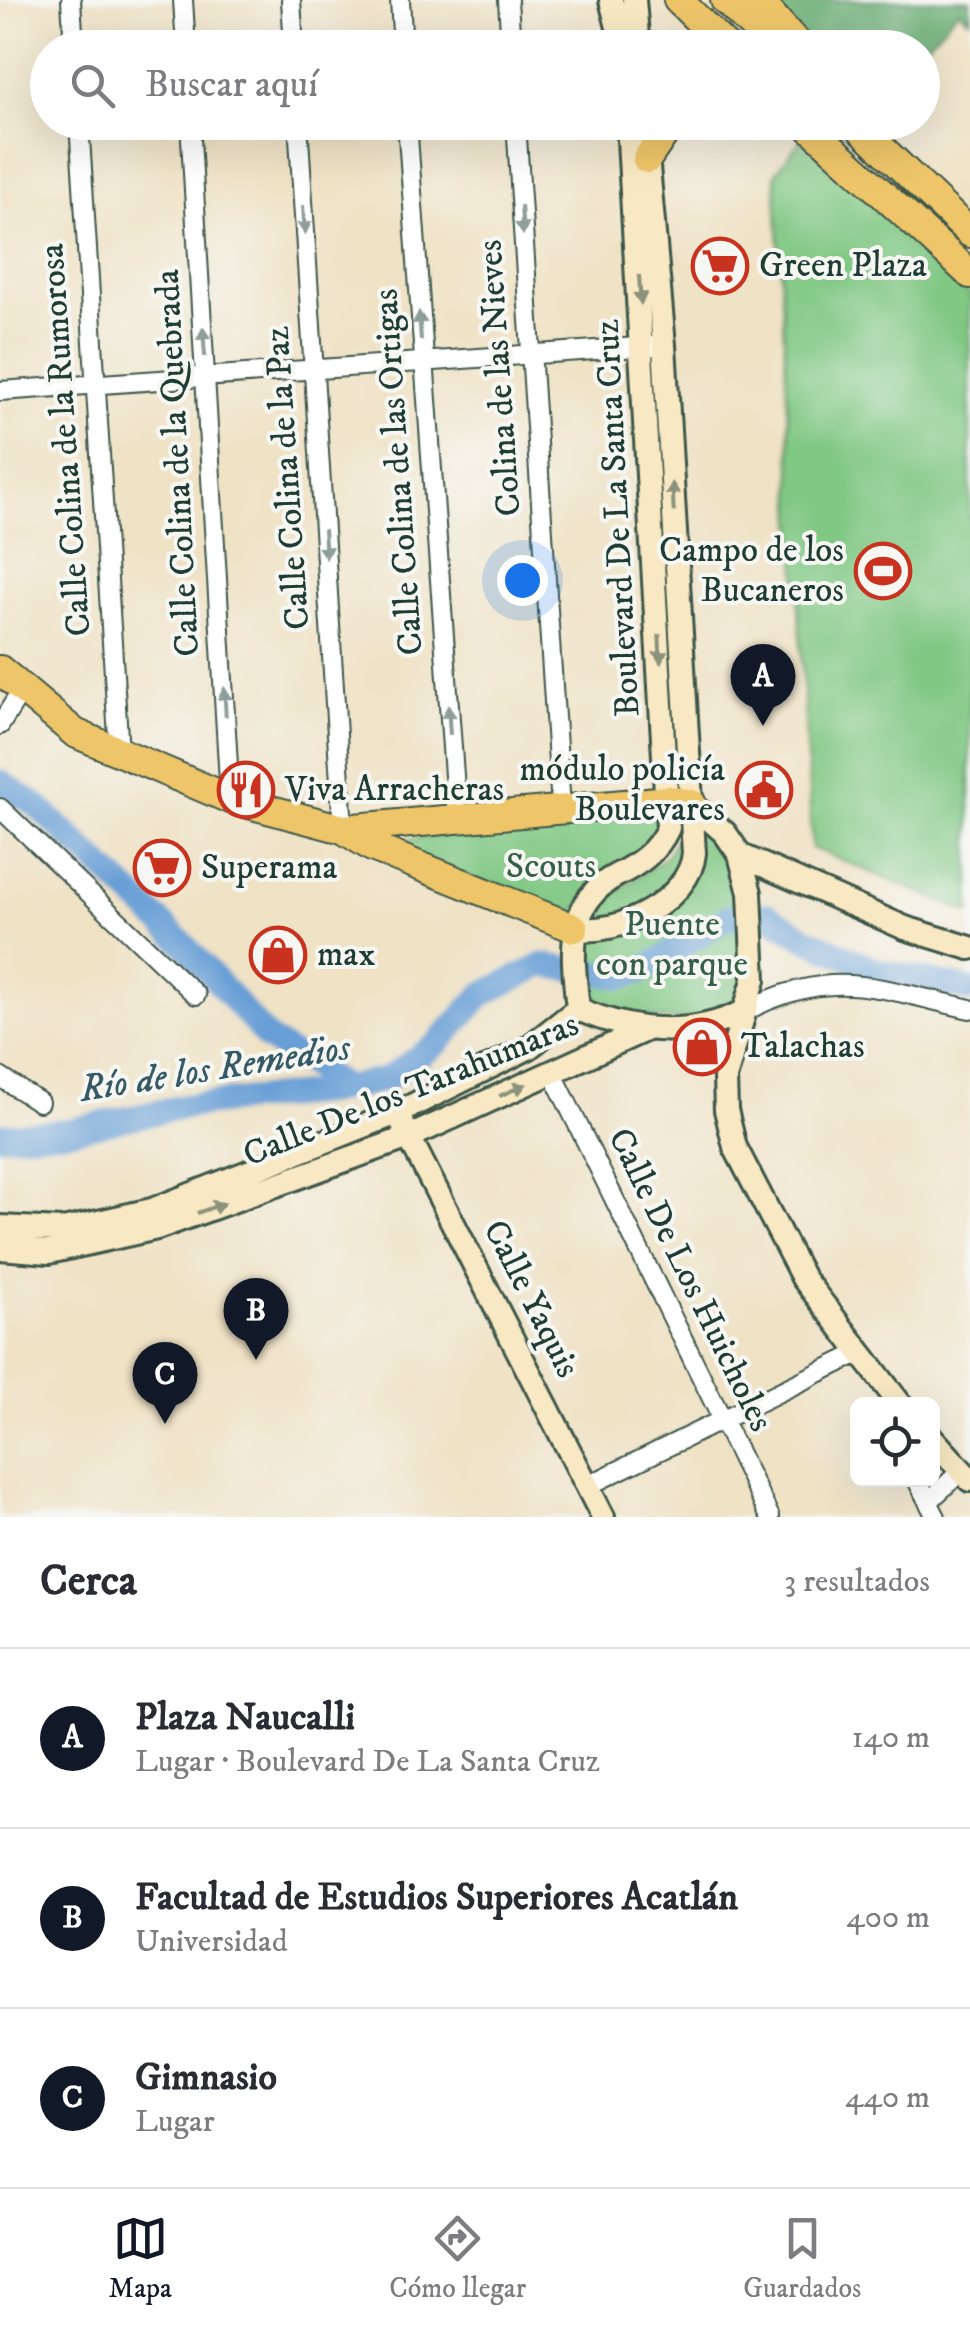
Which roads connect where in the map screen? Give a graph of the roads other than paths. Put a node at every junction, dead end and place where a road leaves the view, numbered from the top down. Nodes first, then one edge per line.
1 (71, 0) edge
2 (183, 0) edge
3 (290, 0) edge
4 (400, 0) edge
5 (508, 0) edge
6 (615, 0) edge
7 (634, 0) edge
8 (678, 0) edge
9 (725, 0) edge
10 (758, 0) edge
11 (73, 30) edge
12 (185, 30) edge
13 (292, 30) edge
14 (402, 30) edge
15 (510, 30) edge
16 (620, 30) edge
17 (636, 30) edge
18 (709, 30) edge
19 (756, 30) edge
20 (785, 30) edge
21 (80, 140) edge
22 (191, 140) edge
23 (299, 140) edge
24 (409, 140) edge
25 (517, 140) edge
26 (630, 140) edge
27 (645, 140) edge
28 (660, 140) edge
29 (821, 140) edge
30 (873, 140) edge
31 (647, 159) junction
32 (970, 233) edge
33 (970, 274) edge
34 (654, 346) junction
35 (531, 354) junction
36 (422, 362) junction
37 (314, 369) junction
38 (206, 377) junction
39 (96, 384) junction
40 (0, 391) edge
41 (0, 670) edge
42 (22, 690) junction
43 (0, 725) edge
44 (119, 753) junction
45 (230, 799) junction
46 (680, 802) junction
47 (0, 808) edge
48 (562, 808) junction
49 (456, 818) junction
50 (343, 829) junction
51 (740, 855) junction
52 (573, 937) junction
53 (970, 948) edge
54 (196, 996) dead end
55 (577, 997) junction
56 (970, 1009) edge
57 (744, 1012) junction
58 (647, 1029) junction
59 (552, 1072) junction
60 (0, 1077) edge
61 (39, 1102) dead end
62 (397, 1114) junction
63 (409, 1137) junction
64 (0, 1228) edge
65 (0, 1248) edge
66 (860, 1353) junction
67 (891, 1397) edge
68 (723, 1422) junction
69 (940, 1447) edge
70 (966, 1476) edge
71 (587, 1486) junction
72 (932, 1509) edge
73 (602, 1517) edge
74 (770, 1517) edge

1 - 11 street
2 - 12 street
3 - 13 street
4 - 14 street
5 - 15 street
6 - 16 main road
7 - 17 main road
8 - 18 main road
9 - 19 main road
10 - 20 main road
21 - 39 street, Calle Colina de la Rumorosa
38 -> 22 street, Calle Colina de la Quebrada
23 -> 37 street, Calle Colina de la Paz
36 -> 24 street, Calle Colina de las Ortigas
25 -> 35 street, Colina de las Nieves
26 -> 34 main road, Boulevard De La Santa Cruz
27 - 31 main road, Boulevard De La Santa Cruz
28 - 31 main road
29 - 33 main road
30 - 32 main road
31 - 34 main road, Boulevard De La Santa Cruz
34 - 35 street
34 - 46 main road, Boulevard De La Santa Cruz
35 - 36 street
35 - 48 street, Colina de las Nieves
36 - 37 street
49 -> 36 street, Calle Colina de las Ortigas
37 - 38 street
37 -> 50 street, Calle Colina de la Paz
38 - 39 street
45 -> 38 street, Calle Colina de la Quebrada
39 - 40 street
39 - 44 street, Calle Colina de la Rumorosa
41 - 42 main road
42 - 43 street
42 - 44 main road
44 - 45 main road
45 - 50 main road
46 - 48 main road
46 - 51 main road
46 - 52 main road, Boulevard De La Santa Cruz
46 - 52 main road, Boulevard De La Santa Cruz
47 - 54 street
48 - 49 main road
49 - 50 main road
50 - 52 main road
51 - 53 main road
51 - 57 main road
52 - 55 main road
55 - 58 main road, Calle De los Tarahumaras
55 - 62 main road, Calle De los Tarahumaras
56 - 57 street
57 - 58 main road
57 - 66 main road
58 - 59 main road, Calle De los Tarahumaras
63 -> 59 main road, Calle De los Tarahumaras
59 - 68 street, Calle De Los Huicholes
60 - 61 street
62 - 63 main road, Calle Yaquis
62 - 64 main road, Calle De los Tarahumaras
65 -> 63 main road, Calle De los Tarahumaras
63 - 71 main road, Calle Yaquis
66 - 67 main road
66 - 68 street
68 - 71 street
68 - 74 street, Calle De Los Huicholes
69 - 70 main road
70 - 72 street
71 - 73 main road, Calle Yaquis

